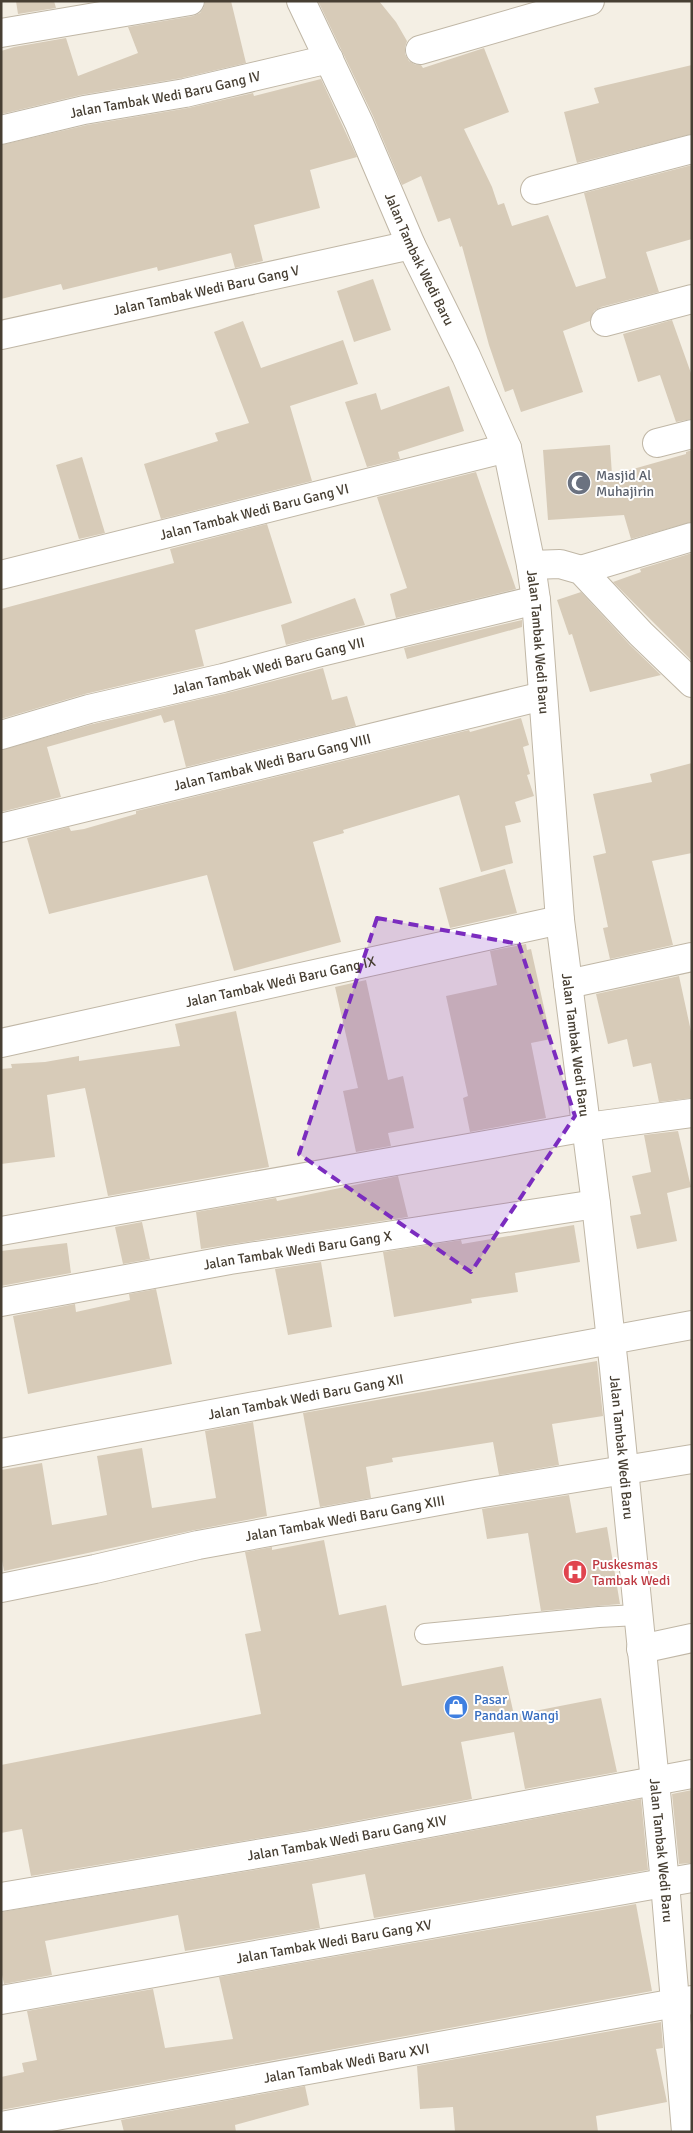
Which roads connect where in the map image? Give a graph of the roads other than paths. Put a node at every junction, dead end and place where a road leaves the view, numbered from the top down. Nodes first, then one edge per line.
1 (190, 1) edge
2 (301, 1) edge
3 (590, 1) edge
4 (1, 32) edge
5 (420, 50) dead end
6 (329, 59) junction
7 (1, 130) edge
8 (692, 149) edge
9 (535, 190) dead end
10 (411, 245) junction
11 (692, 299) edge
12 (604, 322) dead end
13 (1, 335) edge
14 (692, 434) edge
15 (657, 443) dead end
16 (507, 448) junction
17 (692, 537) edge
18 (531, 565) junction
19 (581, 570) junction
20 (1, 575) edge
21 (536, 600) junction
22 (692, 683) edge
23 (543, 696) junction
24 (1, 735) edge
25 (1, 828) edge
26 (560, 920) junction
27 (692, 958) edge
28 (568, 984) junction
29 (1, 1044) edge
30 (692, 1112) edge
31 (586, 1127) junction
32 (596, 1204) junction
33 (1, 1231) edge
34 (1, 1302) edge
35 (692, 1325) edge
36 (610, 1340) junction
37 (1, 1453) edge
38 (692, 1459) edge
39 (624, 1470) junction
40 (1, 1588) edge
41 (638, 1615) junction
42 (425, 1634) dead end
43 (692, 1638) edge
44 (641, 1649) junction
45 (692, 1774) edge
46 (654, 1781) junction
47 (692, 1878) edge
48 (665, 1882) junction
49 (1, 1897) edge
50 (1, 2000) edge
51 (683, 2002) edge
52 (1, 2126) edge
53 (686, 2132) edge

1 - 4 street
2 - 6 street, Jalan Tambak Wedi Baru
3 - 5 street
6 - 7 street, Jalan Tambak Wedi Baru Gang IV
6 - 10 street, Jalan Tambak Wedi Baru
8 - 9 street
10 - 13 street, Jalan Tambak Wedi Baru Gang V
10 - 16 street, Jalan Tambak Wedi Baru
11 - 12 street
14 - 15 street
16 - 18 street, Jalan Tambak Wedi Baru
16 - 20 street, Jalan Tambak Wedi Baru Gang VI
17 - 19 street
18 - 19 street
18 - 21 street, Jalan Tambak Wedi Baru
19 - 22 street
21 - 23 street, Jalan Tambak Wedi Baru
21 - 24 street, Jalan Tambak Wedi Baru Gang VII
23 - 25 street, Jalan Tambak Wedi Baru Gang VIII
23 - 26 street, Jalan Tambak Wedi Baru
26 - 28 street, Jalan Tambak Wedi Baru
26 - 29 street, Jalan Tambak Wedi Baru Gang IX
27 - 28 street
28 - 31 street, Jalan Tambak Wedi Baru
30 - 31 street
31 - 32 street, Jalan Tambak Wedi Baru
31 - 33 street
32 - 34 street, Jalan Tambak Wedi Baru Gang X
32 - 36 street, Jalan Tambak Wedi Baru
35 - 36 street, Jalan Tambak Wedi Baru Gang XII
36 - 37 street, Jalan Tambak Wedi Baru Gang XII
36 - 39 street, Jalan Tambak Wedi Baru
38 - 39 street, Jalan Tambak Wedi Baru Gang XIII
39 - 40 street, Jalan Tambak Wedi Baru Gang XIII
39 - 41 street, Jalan Tambak Wedi Baru
41 - 42 lane
41 - 44 street, Jalan Tambak Wedi Baru
43 - 44 street
44 - 46 street, Jalan Tambak Wedi Baru
45 - 46 street, Jalan Tambak Wedi Baru Gang XIV
46 - 48 street, Jalan Tambak Wedi Baru
46 - 49 street, Jalan Tambak Wedi Baru Gang XIV
47 - 48 street, Jalan Tambak Wedi Baru Gang XV
48 - 50 street, Jalan Tambak Wedi Baru Gang XV
48 - 51 street, Jalan Tambak Wedi Baru
51 - 52 street, Jalan Tambak Wedi Baru XVI
51 - 53 street, Jalan Tambak Wedi Baru

